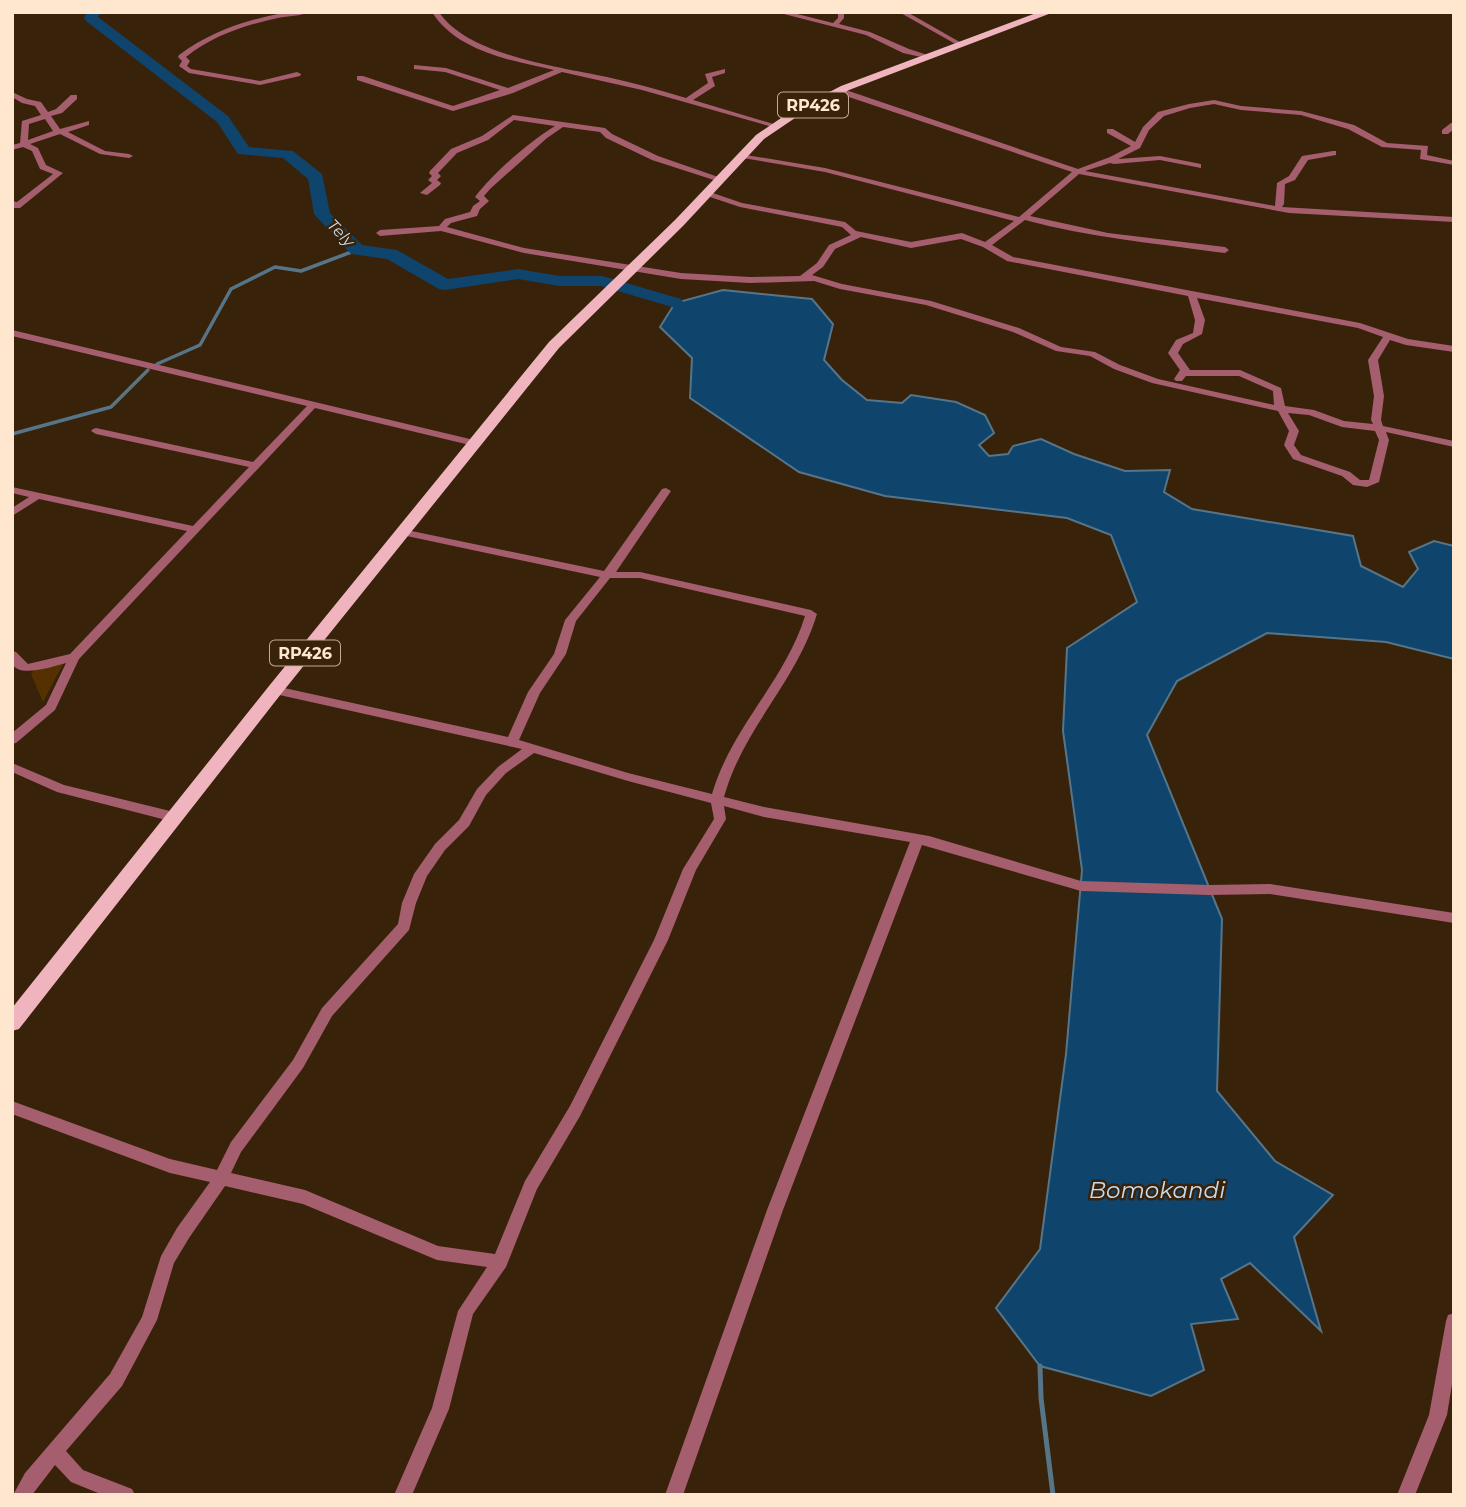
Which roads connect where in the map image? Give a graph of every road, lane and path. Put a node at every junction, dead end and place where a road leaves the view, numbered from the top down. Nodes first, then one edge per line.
1 (307, 12) edge
2 (425, 12) edge
3 (434, 12) edge
4 (779, 12) edge
5 (841, 12) edge
6 (902, 12) edge
7 (1049, 12) edge
8 (836, 24) junction
9 (961, 45) junction
10 (930, 57) junction
11 (417, 67) dead end
12 (561, 70) junction
13 (722, 71) dead end
14 (297, 74) dead end
15 (360, 78) dead end
16 (510, 91) junction
17 (840, 91) junction
18 (12, 94) edge
19 (74, 97) dead end
20 (686, 100) junction
21 (46, 115) junction
22 (86, 123) dead end
23 (562, 125) junction
24 (1454, 125) edge
25 (776, 127) junction
26 (57, 131) junction
27 (1110, 131) dead end
28 (1445, 132) dead end
29 (24, 144) junction
30 (1137, 146) junction
31 (12, 148) edge
32 (1333, 153) dead end
33 (129, 156) dead end
34 (743, 156) junction
35 (1113, 159) junction
36 (1454, 163) edge
37 (1198, 166) dead end
38 (1078, 171) junction
39 (720, 179) junction
40 (1281, 183) junction
41 (1293, 184) dead end
42 (424, 193) dead end
43 (707, 193) junction
44 (12, 203) edge
45 (1277, 209) junction
46 (1022, 218) junction
47 (1454, 220) edge
48 (441, 228) junction
49 (380, 233) dead end
50 (854, 233) junction
51 (985, 245) junction
52 (1225, 250) dead end
53 (629, 270) junction
54 (803, 278) junction
55 (1192, 295) junction
56 (12, 333) edge
57 (1388, 336) junction
58 (1454, 349) edge
59 (1184, 373) junction
60 (1167, 384) junction
61 (313, 405) junction
62 (1281, 409) junction
63 (1379, 428) junction
64 (96, 431) dead end
65 (474, 443) junction
66 (1454, 444) edge
67 (254, 465) junction
68 (12, 489) edge
69 (666, 491) dead end
70 (37, 495) junction
71 (12, 513) edge
72 (193, 529) junction
73 (402, 532) junction
74 (607, 575) junction
75 (12, 654) edge
76 (74, 656) junction
77 (275, 690) junction
78 (12, 740) edge
79 (512, 742) junction
80 (532, 748) junction
81 (12, 767) edge
82 (716, 800) junction
83 (174, 817) junction
84 (918, 839) junction
85 (1454, 918) edge
86 (12, 1023) edge
87 (12, 1107) edge
88 (221, 1180) junction
89 (500, 1262) junction
90 (1454, 1321) edge
91 (54, 1451) junction
92 (22, 1495) edge
93 (126, 1495) edge
94 (403, 1495) edge
95 (674, 1495) edge
96 (1406, 1495) edge

1 - 14 street
2 - 3 street
3 - 12 street
4 - 8 street
5 - 8 street
6 - 9 street
7 - 9 main road, RP426
8 - 10 street
9 - 10 main road, RP426
10 - 17 main road, RP426
11 - 16 street
12 - 16 street
12 - 20 street
13 - 20 street
15 - 16 street
17 - 25 main road, RP426
17 - 38 street
18 - 21 street
19 - 21 street
20 - 25 street
21 - 26 street
21 - 29 street
22 - 26 street
23 - 39 street
23 - 42 street
23 - 48 street
24 - 28 street
25 - 34 main road, RP426
26 - 29 street
26 - 33 street
27 - 30 street
29 - 31 street
29 - 44 street
30 - 35 street
30 - 36 street
32 - 40 street
34 - 39 main road, RP426
34 - 46 street
35 - 37 street
35 - 38 street
38 - 45 street
38 - 46 street
39 - 43 main road, RP426
40 - 41 street
40 - 45 street
43 - 50 street
43 - 53 main road, RP426
45 - 47 street
46 - 51 street
46 - 52 street
48 - 49 street
48 - 53 street
50 - 51 street
50 - 54 street
51 - 55 street
53 - 54 street
53 - 65 main road, RP426
54 - 60 street
55 - 57 street
55 - 59 street
56 - 61 street
57 - 58 street
57 - 63 street
59 - 60 street
59 - 62 street
60 - 62 street
61 - 65 street
61 - 67 street
62 - 63 street
62 - 63 street
63 - 66 street
64 - 67 street
65 - 73 main road, RP426
67 - 72 street
68 - 70 street
69 - 74 street
70 - 71 street
70 - 72 street
72 - 76 street
73 - 74 street
73 - 77 main road, RP426
74 - 79 street
74 - 82 street
75 - 76 street
76 - 78 street
77 - 79 street
77 - 83 main road, RP426
79 - 80 street
80 - 82 street
80 - 88 street
81 - 83 street
82 - 84 street
82 - 89 street
83 - 86 main road, RP426
84 - 85 street
84 - 95 street
87 - 88 street
88 - 89 street
88 - 91 street
89 - 94 street
90 - 96 street
91 - 92 street
91 - 93 street

